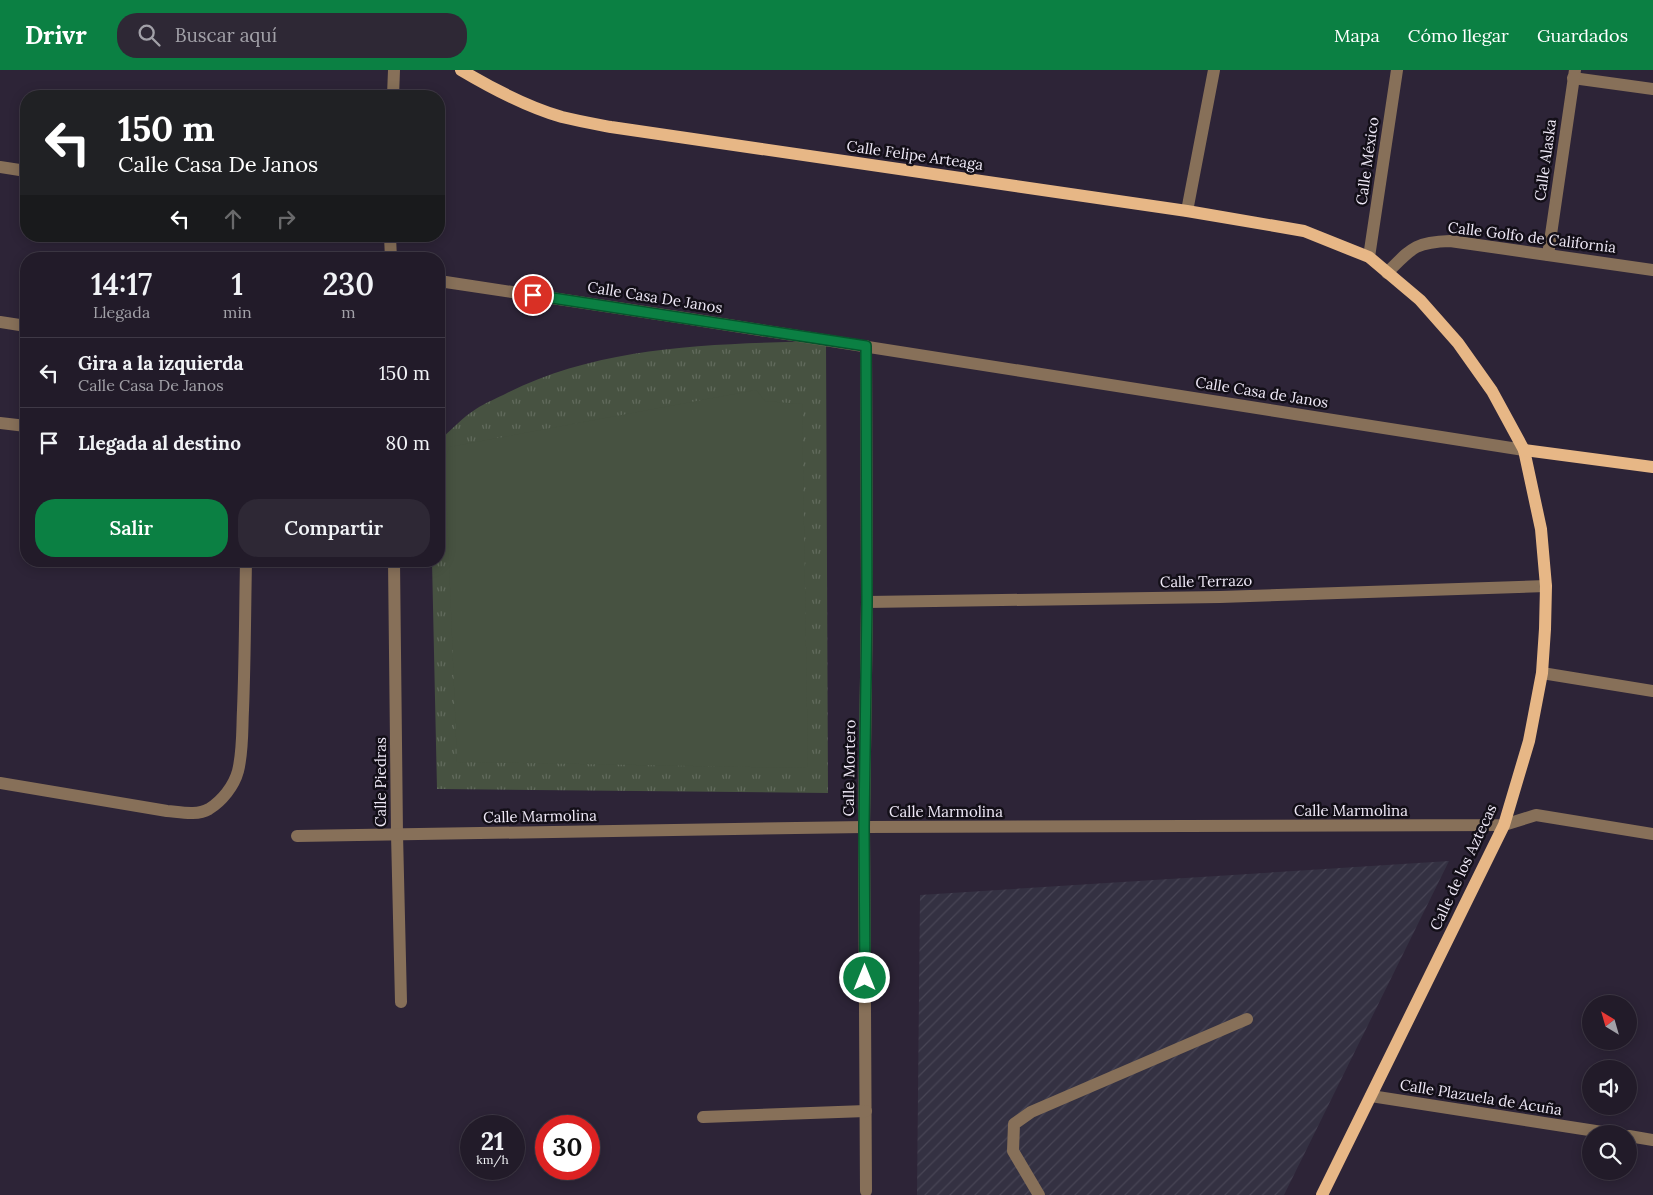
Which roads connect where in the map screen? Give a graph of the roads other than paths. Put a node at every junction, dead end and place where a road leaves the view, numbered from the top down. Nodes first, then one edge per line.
1 (394, 70) edge
2 (461, 70) edge
3 (1214, 70) edge
4 (1397, 70) edge
5 (1574, 74) edge
6 (1653, 89) edge
7 (393, 90) edge
8 (0, 167) edge
9 (20, 170) edge
10 (1187, 211) junction
11 (1548, 255) junction
12 (1369, 257) junction
13 (1653, 270) edge
14 (1387, 273) junction
15 (445, 282) edge
16 (0, 322) edge
17 (20, 325) edge
18 (866, 346) junction
19 (0, 423) edge
20 (20, 425) edge
21 (1524, 450) junction
22 (1653, 467) edge
23 (246, 567) edge
24 (394, 567) edge
25 (1546, 586) junction
26 (867, 602) junction
27 (1542, 673) junction
28 (1653, 691) edge
29 (0, 783) edge
30 (1504, 826) junction
31 (864, 827) junction
32 (397, 834) junction
33 (1653, 834) edge
34 (298, 836) dead end
35 (401, 1002) dead end
36 (1247, 1019) dead end
37 (1371, 1096) junction
38 (866, 1111) junction
39 (703, 1117) dead end
40 (1582, 1129) edge
41 (1637, 1137) edge
42 (1653, 1140) edge
43 (866, 1191) dead end
44 (1038, 1195) edge
45 (1322, 1195) edge

1 - 7 street
2 - 10 main road, Calle Felipe Arteaga
3 - 10 street
4 - 12 street, Calle México
5 - 6 street
5 - 11 street, Calle Alaska
8 - 9 street
10 - 12 main road, Calle Felipe Arteaga
11 - 13 street, Calle Golfo de California
11 - 14 street, Calle Golfo de California
12 - 14 main road, Calle de los Aztecas
14 - 21 main road, Calle de los Aztecas
15 - 18 street, Calle Casa De Janos
16 - 17 street
18 - 21 street, Calle Casa de Janos
18 - 26 street, Calle Mortero
19 - 20 street
21 - 22 main road, Calle Casa de Janos
21 - 25 main road, Calle de los Aztecas
23 - 29 street
24 - 32 street, Calle Piedras
25 - 26 street, Calle Terrazo
25 - 27 main road, Calle de los Aztecas
26 - 31 street, Calle Mortero
27 - 28 street
27 - 30 main road, Calle de los Aztecas
30 - 31 street, Calle Marmolina
30 - 33 street, Calle Marmolina
30 - 37 main road, Calle de los Aztecas
31 - 32 street, Calle Marmolina
31 - 38 street, Calle Mortero
32 - 34 street, Calle Marmolina
32 - 35 street, Calle Piedras
36 - 44 street
37 - 40 street, Calle Plazuela de Acuña
37 - 45 main road, Calle de los Aztecas
38 - 39 street
38 - 43 street, Calle Mortero
41 - 42 street

